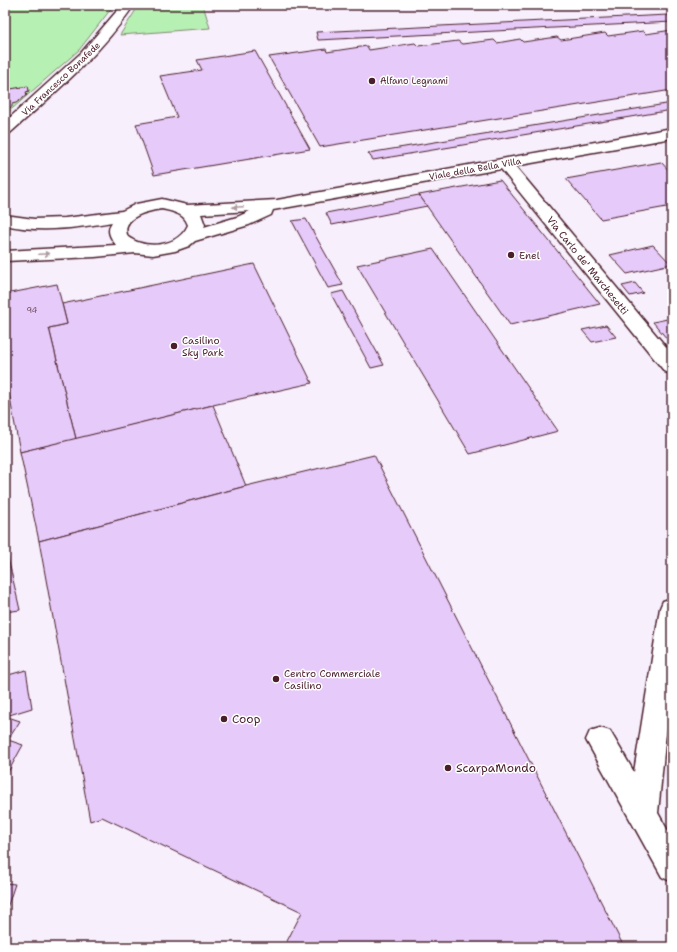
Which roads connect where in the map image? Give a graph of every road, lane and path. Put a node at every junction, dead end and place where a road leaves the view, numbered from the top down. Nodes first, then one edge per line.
1 (128, 5) edge
2 (5, 130) edge
3 (672, 133) edge
4 (504, 163) junction
5 (277, 205) junction
6 (186, 210) junction
7 (5, 220) edge
8 (121, 220) junction
9 (192, 236) junction
10 (134, 248) junction
11 (5, 250) edge
12 (5, 256) edge
13 (672, 367) edge
14 (672, 608) edge
15 (600, 740) dead end
16 (643, 815) junction
17 (672, 867) edge

1 - 2 street, Via Francesco Bonafede
3 - 4 street, Viale della Bella Villa
4 - 5 street, Viale della Bella Villa
4 - 13 street, Via Carlo de' Marchesetti
5 -> 6 street, Viale della Bella Villa
5 - 9 street, Viale della Bella Villa
6 - 8 street, Viale della Bella Villa
6 - 9 street
7 - 8 street
8 - 10 street
8 - 11 street, Viale della Bella Villa
9 - 10 street, Viale della Bella Villa
12 -> 10 street, Viale della Bella Villa
14 - 16 street
15 - 16 street
16 - 17 street

